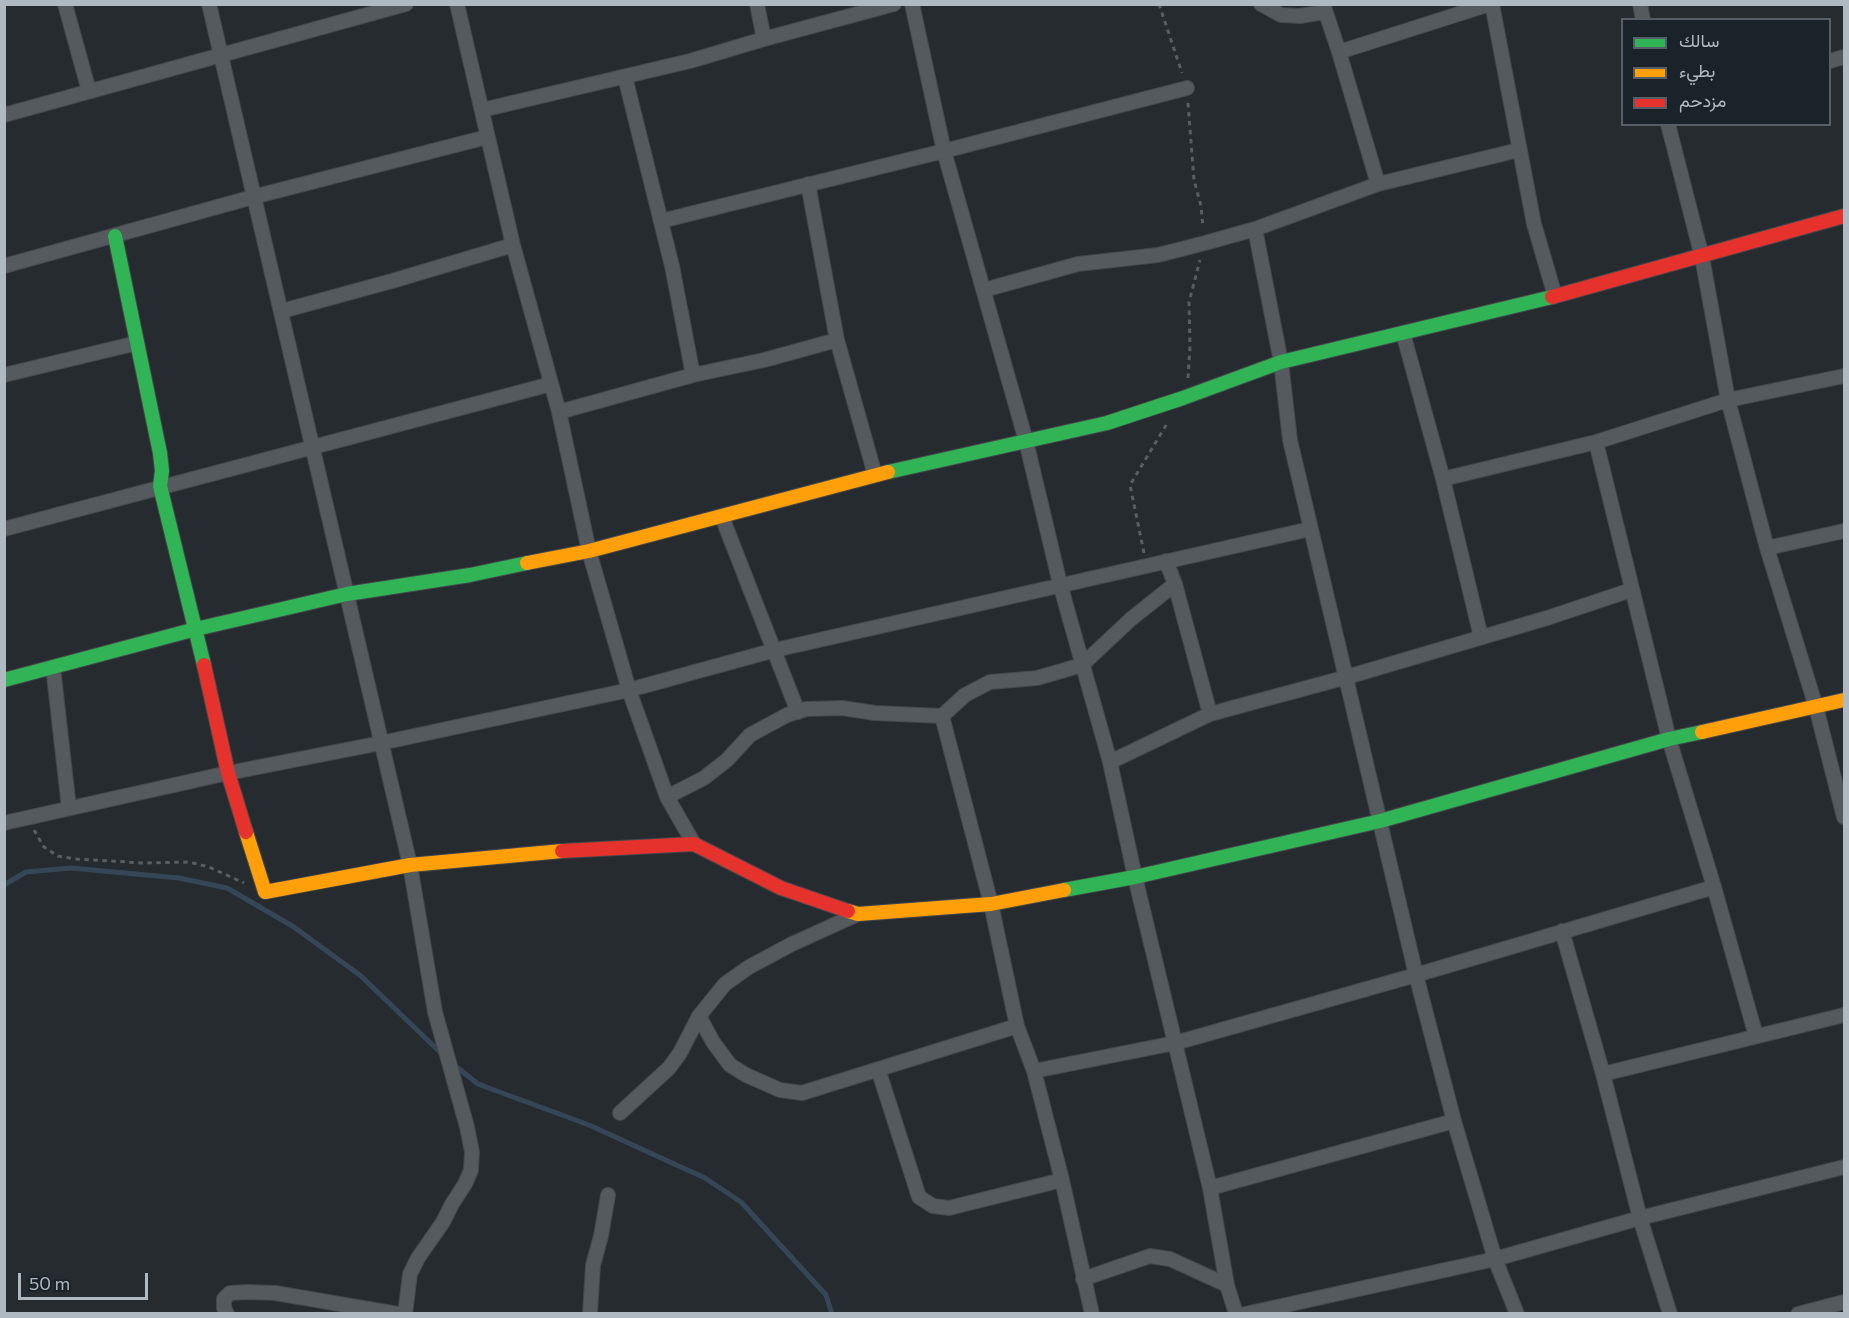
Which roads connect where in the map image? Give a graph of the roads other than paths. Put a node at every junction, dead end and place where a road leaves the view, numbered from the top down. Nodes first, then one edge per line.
1 (65, 4) edge
2 (209, 4) edge
3 (406, 4) edge
4 (457, 4) edge
5 (757, 4) edge
6 (894, 4) edge
7 (912, 4) edge
8 (1261, 4) edge
9 (1491, 4) edge
10 (1324, 8) edge
11 (764, 39) junction
12 (1340, 52) junction
13 (222, 54) junction
14 (625, 77) junction
15 (1186, 88) road end
16 (89, 91) junction
17 (482, 110) junction
18 (4, 115) edge
19 (1669, 126) edge
20 (488, 137) junction
21 (1519, 150) junction
22 (945, 151) junction
23 (808, 184) junction
24 (1378, 184) junction
25 (253, 197) junction
26 (1845, 216) edge
27 (661, 221) junction
28 (1255, 229) junction
29 (115, 236) junction
30 (513, 244) junction
31 (1702, 257) junction
32 (4, 266) edge
33 (984, 290) junction
34 (1555, 296) junction
35 (282, 311) junction
36 (1403, 333) junction
37 (837, 340) junction
38 (136, 343) junction
39 (1281, 362) junction
40 (4, 375) edge
41 (693, 375) junction
42 (1845, 376) edge
43 (551, 384) junction
44 (1728, 400) junction
45 (559, 412) junction
46 (1026, 441) junction
47 (1596, 442) junction
48 (312, 447) junction
49 (875, 475) junction
50 (1443, 479) junction
51 (160, 486) junction
52 (722, 517) junction
53 (4, 529) edge
54 (1310, 529) junction
55 (1845, 531) edge
56 (1767, 548) junction
57 (590, 551) junction
58 (1166, 561) junction
59 (1060, 584) junction
60 (1175, 584) junction
61 (1631, 590) junction
62 (347, 594) junction
63 (196, 629) junction
64 (1481, 637) junction
65 (775, 650) junction
66 (1082, 666) junction
67 (53, 667) junction
68 (1347, 677) junction
69 (4, 680) edge
70 (629, 690) junction
71 (1845, 700) edge
72 (1816, 707) junction
73 (798, 712) junction
74 (1210, 714) junction
75 (942, 716) junction
76 (1669, 739) junction
77 (381, 743) junction
78 (1110, 762) junction
79 (228, 773) junction
80 (667, 797) junction
81 (69, 808) junction
82 (1845, 817) edge
83 (1380, 820) junction
84 (4, 823) edge
85 (694, 844) junction
86 (410, 865) junction
87 (1135, 878) junction
88 (1714, 887) junction
89 (991, 904) junction
90 (858, 914) junction
91 (1562, 932) junction
92 (1416, 975) junction
93 (1845, 1015) edge
94 (699, 1016) junction
95 (1017, 1026) junction
96 (1756, 1036) junction
97 (1175, 1043) junction
98 (878, 1069) junction
99 (1034, 1071) junction
100 (1603, 1074) junction
101 (620, 1113) dead end
102 (1454, 1121) junction
103 (1845, 1167) edge
104 (1062, 1180) junction
105 (1210, 1188) junction
106 (608, 1195) dead end
107 (1640, 1218) junction
108 (1495, 1259) junction
109 (1083, 1279) junction
110 (1227, 1285) junction
111 (1845, 1302) edge
112 (227, 1314) edge
113 (398, 1314) edge
114 (405, 1314) edge
115 (590, 1314) edge
116 (1092, 1314) edge
117 (1236, 1314) edge
118 (1245, 1314) edge
119 (1517, 1314) edge
120 (1670, 1314) edge
121 (1797, 1314) edge

1 - 16 street
2 - 13 street
3 - 13 street
4 - 17 street
5 - 11 street
6 - 11 street
7 - 22 street
8 - 10 street
9 - 12 street
9 - 21 street
10 - 12 street
11 - 14 street
12 - 24 street
13 - 16 street
13 - 25 street
14 - 17 street
14 - 27 street
15 - 22 street
16 - 18 street
17 - 20 street
19 - 31 street
20 - 25 street
20 - 30 street
21 - 24 street
21 - 34 street
22 - 23 street
22 - 33 street
23 - 27 street
23 - 37 street
24 - 28 street
25 - 29 street
25 - 35 street
26 - 31 street
27 - 41 street
28 - 33 street
28 - 39 street
29 - 32 street
29 - 38 street
30 - 35 street
30 - 43 street
31 - 34 street
31 - 44 street
33 - 46 street
34 - 36 street
35 - 48 street
36 - 39 street
36 - 50 street
37 - 41 street
37 - 49 street
38 - 40 street
38 - 51 street
39 - 46 street
39 - 54 street
41 - 45 street
42 - 44 street
43 - 45 street
43 - 48 street
44 - 47 street
44 - 56 street
45 - 57 street
46 - 49 street
46 - 59 street
47 - 50 street
47 - 61 street
48 - 51 street
48 - 62 street
49 - 52 street
50 - 64 street
51 - 53 street
51 - 63 street
52 - 57 street
52 - 65 street
54 - 58 street
54 - 68 street
55 - 56 street
56 - 72 street
57 - 62 street
57 - 70 street
58 - 59 street
58 - 60 street
59 - 65 street
59 - 66 street
60 - 66 street
60 - 74 street
61 - 64 street
61 - 76 street
62 - 63 street
62 - 77 street
63 - 67 street
63 - 79 street
64 - 68 street
65 - 70 street
65 - 73 street
66 - 75 street
66 - 78 street
67 - 69 street
67 - 81 street
68 - 74 street
68 - 83 street
70 - 77 street
70 - 80 street
71 - 72 street
72 - 76 street
72 - 82 street
73 - 75 street
73 - 80 street
74 - 78 street
75 - 89 street
76 - 83 street
76 - 88 street
77 - 79 street
77 - 86 street
78 - 87 street
79 - 81 street
79 - 86 street
80 - 85 street
81 - 84 street
83 - 87 street
83 - 92 street
85 - 86 street
85 - 90 street
86 - 114 street
87 - 89 street
87 - 97 street
88 - 91 street
88 - 96 street
89 - 90 street
89 - 95 street
90 - 94 street
91 - 92 street
91 - 100 street
92 - 97 street
92 - 102 street
93 - 96 street
94 - 98 street
94 - 101 street
95 - 98 street
95 - 99 street
96 - 100 street
97 - 99 street
97 - 105 street
98 - 104 street
99 - 104 street
100 - 107 street
102 - 105 street
102 - 108 street
103 - 107 street
104 - 109 street
105 - 110 street
106 - 115 street
107 - 108 street
107 - 120 street
108 - 118 street
108 - 119 street
109 - 110 street
109 - 116 street
110 - 117 street
111 - 121 street
112 - 113 street

